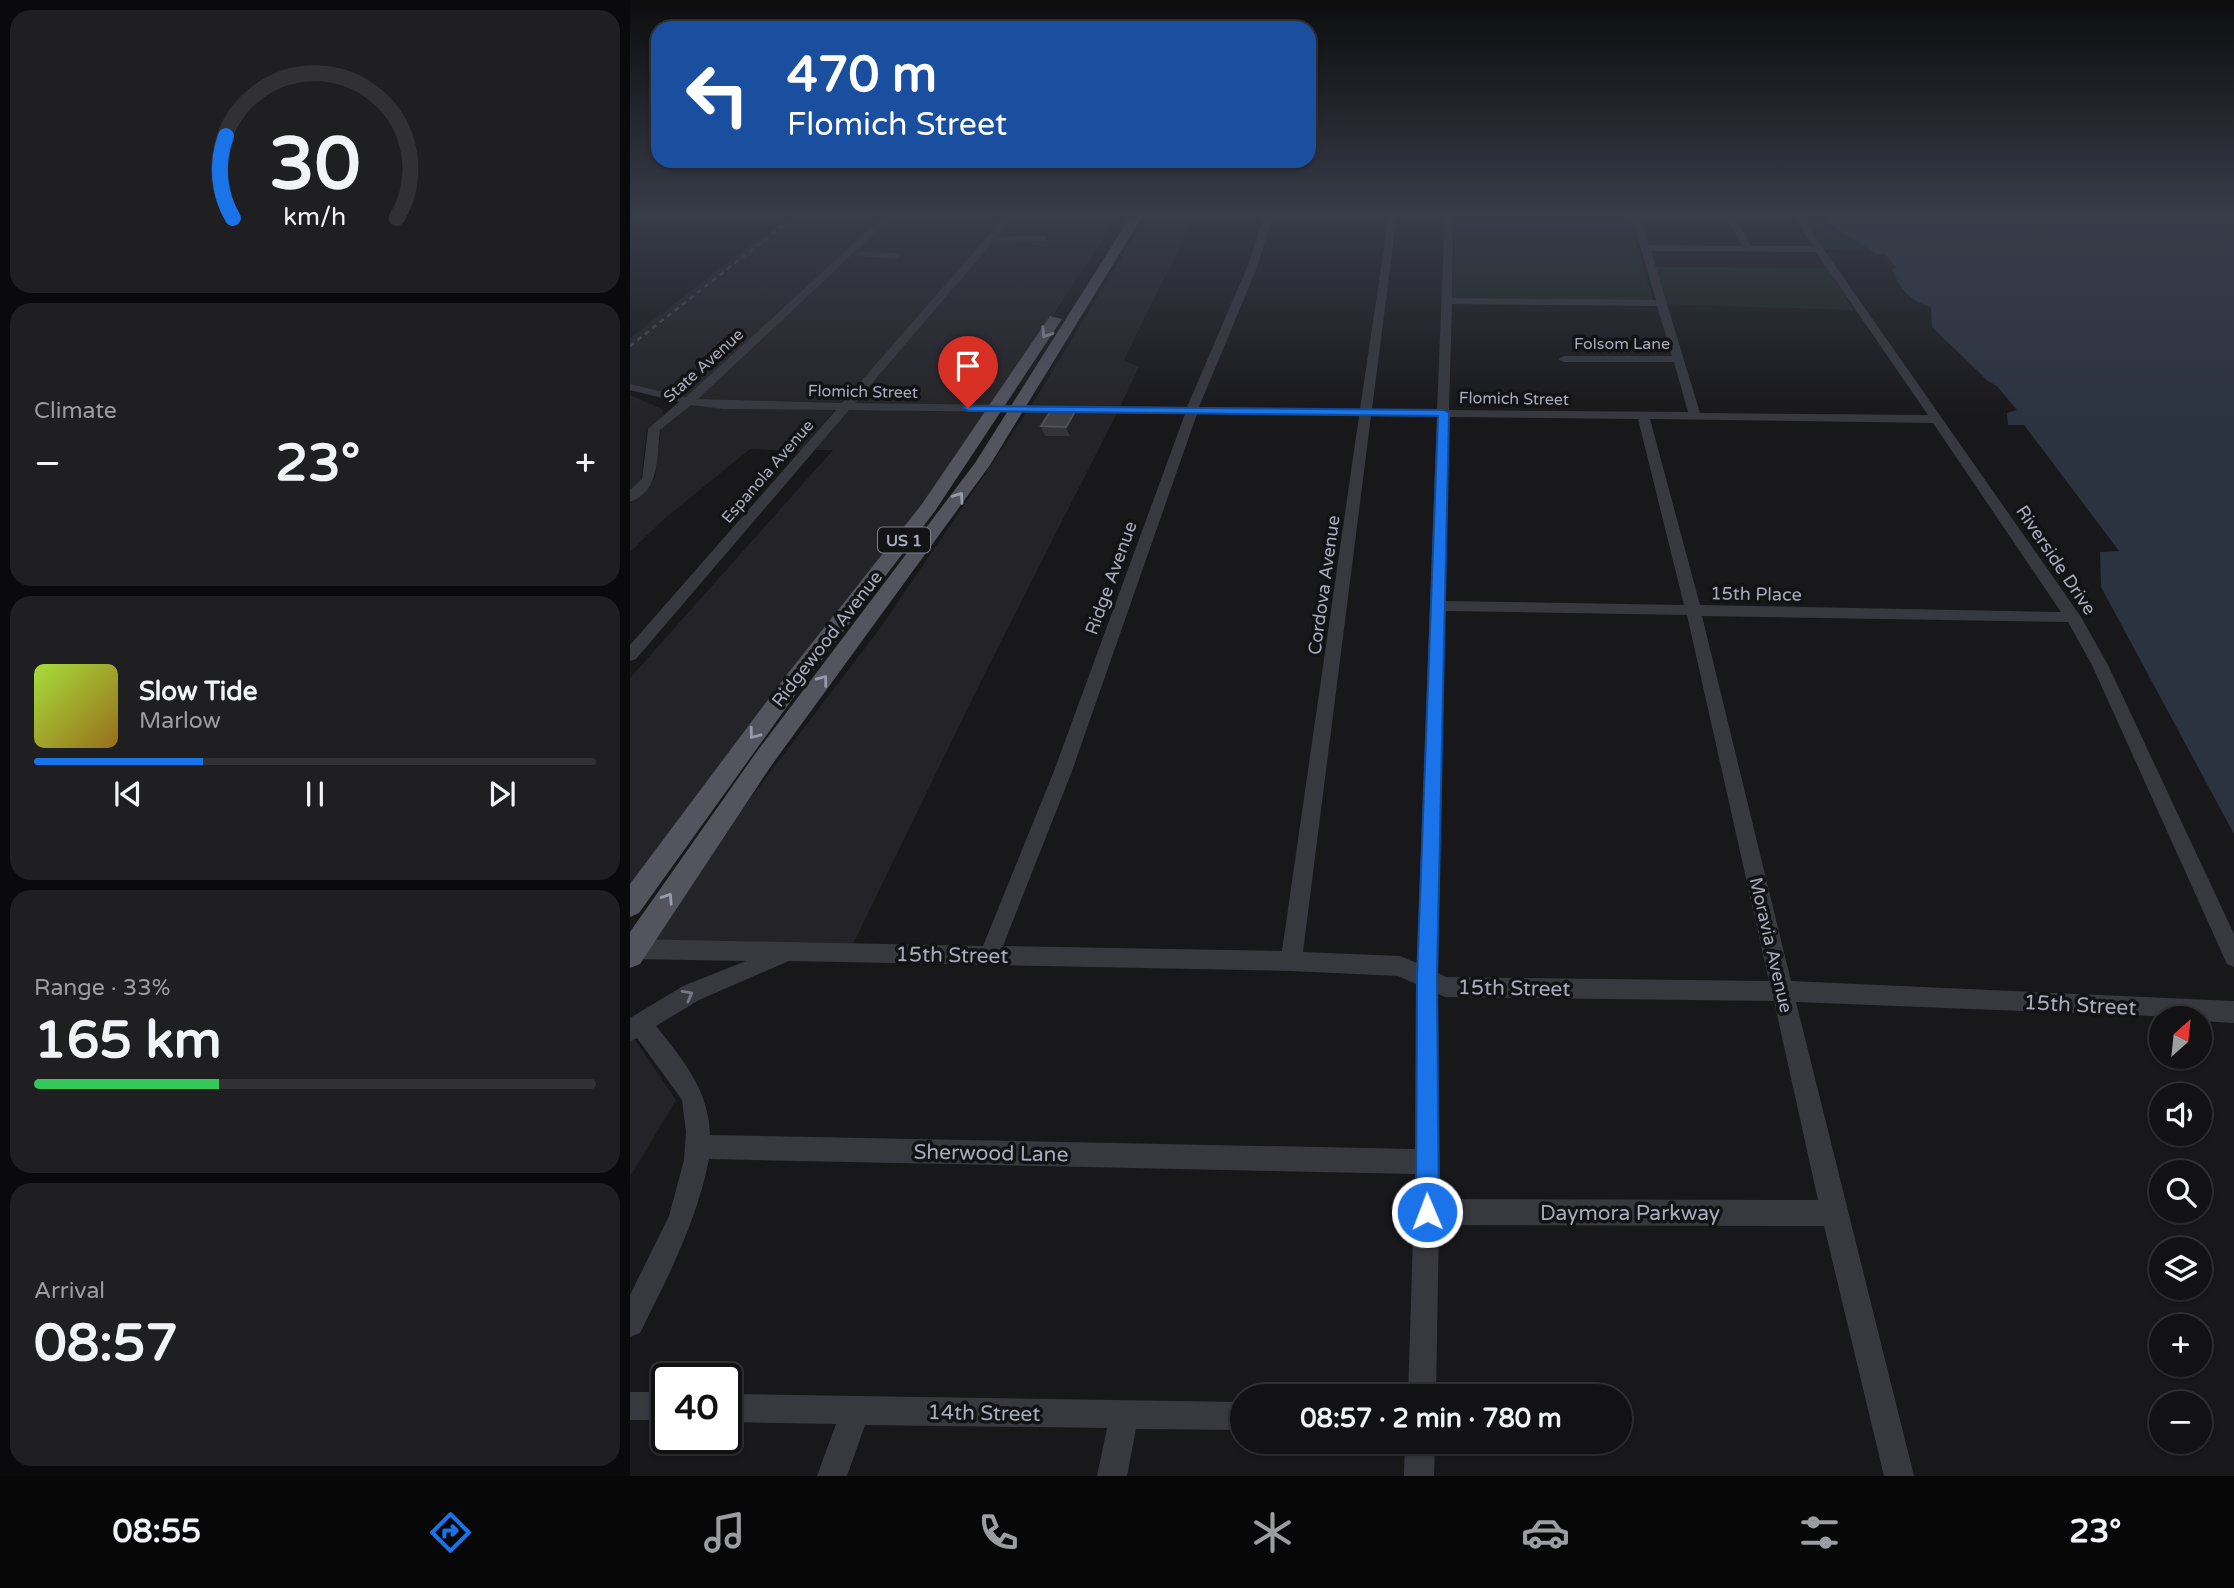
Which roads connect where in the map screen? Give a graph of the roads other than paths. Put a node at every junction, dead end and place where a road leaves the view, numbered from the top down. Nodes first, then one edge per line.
1 (816, 283) edge
2 (952, 283) edge
3 (1078, 283) edge
4 (1096, 283) edge
5 (1245, 283) edge
6 (1383, 283) edge
7 (1448, 283) edge
8 (1655, 283) edge
9 (1842, 283) edge
10 (1448, 301) junction
11 (1660, 303) junction
12 (1564, 359) dead end
13 (1680, 359) junction
14 (630, 387) edge
15 (688, 401) junction
16 (844, 406) junction
17 (997, 408) junction
18 (1018, 409) junction
19 (1192, 410) junction
20 (1367, 412) junction
21 (1444, 413) junction
22 (1643, 415) junction
23 (1695, 415) junction
24 (1937, 419) junction
25 (630, 498) edge
26 (1439, 606) junction
27 (1694, 613) junction
28 (2073, 617) junction
29 (630, 655) edge
30 (630, 905) edge
31 (631, 951) edge
32 (792, 953) junction
33 (989, 956) junction
34 (2234, 957) edge
35 (1291, 961) junction
36 (1427, 977) junction
37 (1781, 991) junction
38 (2234, 1012) edge
39 (635, 1027) edge
40 (696, 1147) junction
41 (1427, 1162) junction
42 (1427, 1212) junction
43 (1833, 1213) junction
44 (630, 1322) edge
45 (1422, 1384) edge
46 (630, 1405) edge
47 (651, 1406) edge
48 (742, 1408) edge
49 (855, 1411) junction
50 (1124, 1414) junction
51 (1230, 1416) edge
52 (1420, 1454) edge
53 (832, 1476) edge
54 (1112, 1476) edge
55 (1419, 1476) edge
56 (1899, 1476) edge

1 - 15 street, State Avenue
2 - 16 street, Espanola Avenue
3 -> 17 main road, Ridgewood Avenue / US 1
4 - 18 main road, Ridgewood Avenue / US 1
5 - 19 street, Ridge Avenue
6 - 20 street, Cordova Avenue
7 - 10 street
8 - 11 street
9 - 24 street, Riverside Drive
10 - 11 street
10 - 21 street
11 - 13 street
12 - 13 street, Folsom Lane
13 - 23 street
14 - 15 street, Flomich Street
15 - 16 street, Flomich Street
15 - 25 street, State Avenue
16 - 17 street, Flomich Street
16 - 29 street, Espanola Avenue
17 - 18 street, Flomich Street
17 -> 30 main road, Ridgewood Avenue / US 1
18 - 19 street, Flomich Street
31 -> 18 main road, Ridgewood Avenue / US 1
19 - 20 street, Flomich Street
19 - 33 street, Ridge Avenue
20 - 21 street, Flomich Street
20 - 35 street, Cordova Avenue
21 - 22 street, Flomich Street
21 - 26 street
22 - 23 street, Flomich Street
22 - 27 street, Moravia Avenue
23 - 24 street, Flomich Street
24 - 28 street, Riverside Drive
26 - 27 street, 15th Place
26 - 36 street
27 - 28 street, 15th Place
27 - 37 street, Moravia Avenue
28 - 34 street, Riverside Drive
31 - 32 street, 15th Street
32 - 33 street, 15th Street
39 -> 32 street
33 - 35 street, 15th Street
35 - 36 street, 15th Street
36 - 37 street, 15th Street
36 - 41 street
37 - 38 street, 15th Street
37 - 43 street, Moravia Avenue
39 - 40 street
40 - 41 street, Sherwood Lane
40 - 44 street
41 - 42 street
42 - 43 street, Daymora Parkway
42 - 45 street
43 - 56 street, Moravia Avenue
46 - 47 street
48 - 49 street, 14th Street
49 - 50 street, 14th Street
49 - 53 street
50 - 51 street, 14th Street
50 - 54 street
52 - 55 street

